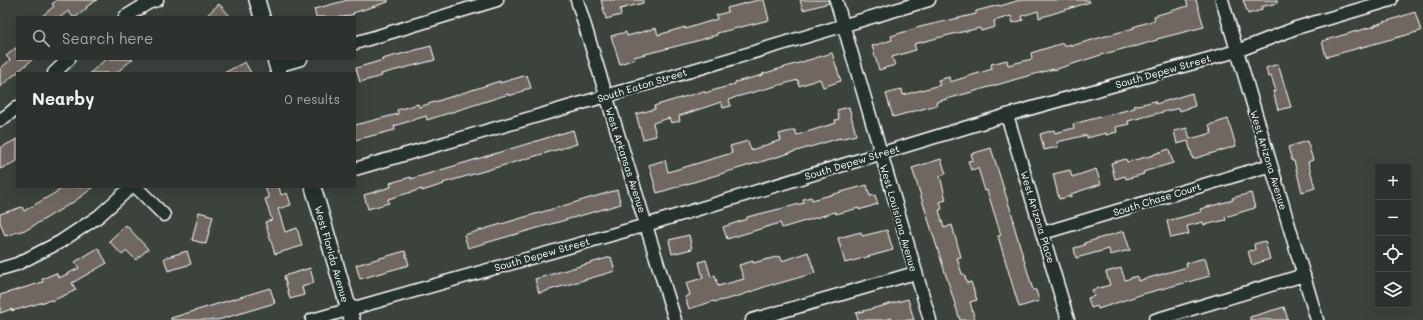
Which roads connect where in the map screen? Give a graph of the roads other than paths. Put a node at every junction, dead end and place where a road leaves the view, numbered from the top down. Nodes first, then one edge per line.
1 (157, 0) edge
2 (257, 0) edge
3 (497, 0) edge
4 (577, 0) edge
5 (836, 0) edge
6 (929, 0) edge
7 (1222, 0) edge
8 (1391, 0) edge
9 (127, 16) edge
10 (262, 16) edge
11 (843, 24) junction
12 (356, 43) edge
13 (1237, 51) junction
14 (68, 60) edge
15 (298, 60) edge
16 (277, 66) edge
17 (55, 72) edge
18 (606, 96) junction
19 (16, 108) edge
20 (1007, 115) junction
21 (0, 120) edge
22 (881, 153) junction
23 (1271, 165) junction
24 (356, 169) edge
25 (130, 188) edge
26 (137, 188) edge
27 (313, 188) edge
28 (164, 215) dead end
29 (646, 225) junction
30 (1043, 233) junction
31 (0, 269) edge
32 (915, 273) junction
33 (1304, 275) junction
34 (350, 315) edge
35 (312, 320) edge
36 (675, 320) edge
37 (752, 320) edge
38 (930, 320) edge
39 (1068, 320) edge
40 (1155, 320) edge
41 (1317, 320) edge

1 - 9 street
2 - 10 street
3 - 12 street
4 - 18 street, West Arkansas Avenue
5 - 11 street, West Louisiana Avenue
6 - 11 street, South Eaton Street
7 - 13 street, West Arizona Avenue
8 - 13 street, South Depew Street
11 - 18 street, South Eaton Street
11 - 22 street, West Louisiana Avenue
13 - 20 street, South Depew Street
13 - 23 street, West Arizona Avenue
14 - 17 street
15 - 16 street
18 - 24 street, South Eaton Street
18 - 29 street, West Arkansas Avenue
19 - 21 street
20 - 22 street, South Depew Street
20 - 30 street, West Arizona Place
22 - 29 street, South Depew Street
22 - 32 street, West Louisiana Avenue
23 - 30 street, South Chase Court
23 - 33 street, West Arizona Avenue
25 - 31 street
26 - 28 street
27 - 34 street, West Florida Avenue
29 - 34 street, South Depew Street
29 - 36 street, West Arkansas Avenue
30 - 39 street, West Arizona Place
32 - 37 street
32 - 38 street, West Louisiana Avenue
33 - 40 street
33 - 41 street, West Arizona Avenue
34 - 35 street, South Depew Street

